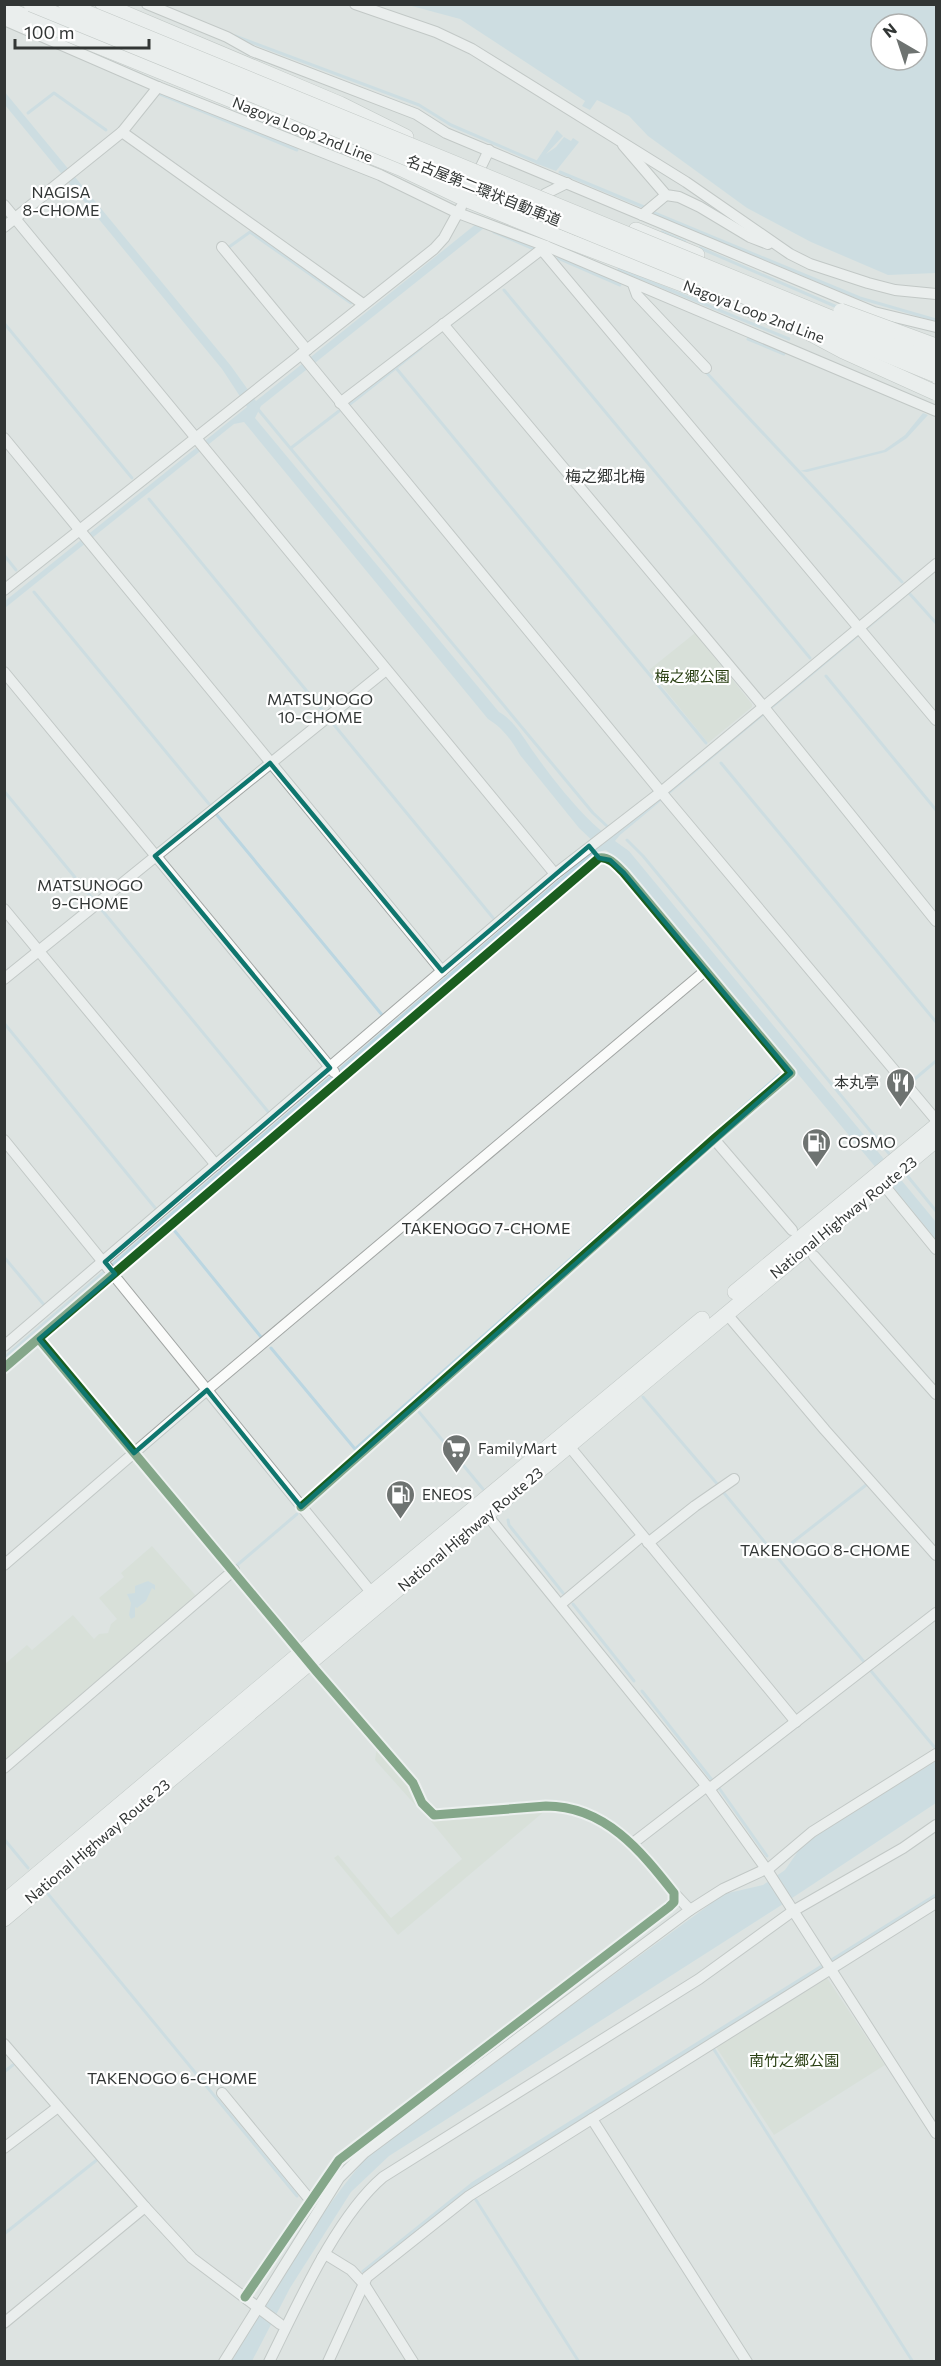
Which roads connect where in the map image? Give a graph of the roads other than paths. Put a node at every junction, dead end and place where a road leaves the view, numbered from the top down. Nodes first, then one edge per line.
1 (31, 4) edge
2 (66, 4) edge
3 (103, 4) edge
4 (147, 4) edge
5 (355, 4) edge
6 (4, 8) edge
7 (4, 20) edge
8 (158, 87) junction
9 (122, 132) junction
10 (617, 138) junction
11 (489, 150) junction
12 (400, 168) junction
13 (480, 169) junction
14 (380, 175) junction
15 (567, 183) junction
16 (545, 194) junction
17 (666, 195) junction
18 (465, 198) junction
19 (4, 205) edge
20 (458, 213) junction
21 (642, 215) junction
22 (15, 218) junction
23 (4, 227) edge
24 (571, 242) junction
25 (222, 247) dead end
26 (544, 248) junction
27 (790, 254) junction
28 (612, 275) junction
29 (728, 282) junction
30 (633, 284) junction
31 (936, 294) edge
32 (363, 304) junction
33 (443, 324) junction
34 (936, 327) edge
35 (936, 346) edge
36 (304, 354) junction
37 (936, 359) edge
38 (706, 368) dead end
39 (935, 383) edge
40 (896, 395) junction
41 (340, 403) junction
42 (936, 411) edge
43 (4, 438) edge
44 (199, 443) junction
45 (85, 535) junction
46 (936, 564) edge
47 (4, 590) edge
48 (861, 632) junction
49 (386, 670) junction
50 (4, 672) edge
51 (766, 710) junction
52 (936, 720) edge
53 (270, 763) junction
54 (664, 795) junction
55 (594, 850) junction
56 (155, 856) junction
57 (555, 874) junction
58 (4, 909) edge
59 (936, 921) edge
60 (39, 951) junction
61 (442, 971) junction
62 (705, 971) junction
63 (4, 979) edge
64 (330, 1068) junction
65 (340, 1081) junction
66 (936, 1120) edge
67 (936, 1126) edge
68 (714, 1139) junction
69 (4, 1140) edge
70 (936, 1140) edge
71 (901, 1162) junction
72 (216, 1165) junction
73 (882, 1180) junction
74 (792, 1230) dead end
75 (936, 1250) edge
76 (814, 1256) dead end
77 (105, 1262) junction
78 (115, 1274) junction
79 (726, 1313) junction
80 (39, 1339) junction
81 (4, 1346) edge
82 (4, 1368) edge
83 (207, 1390) junction
84 (936, 1394) edge
85 (569, 1446) junction
86 (134, 1453) junction
87 (734, 1479) dead end
88 (301, 1507) junction
89 (484, 1510) junction
90 (645, 1540) junction
91 (936, 1555) edge
92 (4, 1565) edge
93 (234, 1570) junction
94 (376, 1599) junction
95 (561, 1604) junction
96 (936, 1613) edge
97 (295, 1645) dead end
98 (317, 1672) dead end
99 (796, 1722) junction
100 (936, 1754) edge
101 (4, 1768) edge
102 (708, 1787) junction
103 (936, 1825) edge
104 (633, 1843) junction
105 (767, 1871) junction
106 (674, 1893) junction
107 (4, 1902) edge
108 (936, 1903) edge
109 (791, 1908) junction
110 (690, 1910) junction
111 (4, 1918) edge
112 (831, 1968) junction
113 (4, 2044) edge
114 (222, 2093) dead end
115 (58, 2107) junction
116 (592, 2119) junction
117 (936, 2133) edge
118 (4, 2148) edge
119 (311, 2201) junction
120 (145, 2207) junction
121 (325, 2254) junction
122 (364, 2284) junction
123 (245, 2297) junction
124 (257, 2306) junction
125 (279, 2322) junction
126 (4, 2323) edge
127 (224, 2361) edge
128 (261, 2361) edge
129 (269, 2361) edge
130 (328, 2361) edge
131 (413, 2361) edge
132 (747, 2361) edge

1 - 29 highway, 名古屋第二環状自動車道, bridge
2 - 29 highway, 名古屋第二環状自動車道, bridge
3 - 13 highway, Nagoya Loop 2nd Line
4 - 11 street
5 - 10 street
6 - 12 highway, Nagoya Loop 2nd Line
7 - 8 street
8 - 9 street
8 - 14 street
9 - 22 street
9 - 32 street
10 - 17 street
10 - 27 street
11 - 13 street
11 - 15 street
12 - 14 street
12 - 18 highway, Nagoya Loop 2nd Line
13 - 16 highway, Nagoya Loop 2nd Line
13 - 18 street
14 - 20 street
15 - 16 street
15 - 21 street
16 - 37 highway, Nagoya Loop 2nd Line
17 - 21 street
17 - 27 street
18 - 20 street
18 - 24 highway, Nagoya Loop 2nd Line
19 - 22 street
20 - 26 street
20 - 32 street
21 - 34 street
22 - 23 street
22 - 44 street
24 - 28 street
24 - 39 highway, Nagoya Loop 2nd Line
25 - 36 street
26 - 28 street
26 - 33 street
26 - 48 street
27 - 31 street
28 - 30 street
29 - 35 highway, bridge
29 - 37 highway, 名古屋第二環状自動車道, bridge
29 - 39 highway, bridge
30 - 38 street
30 - 40 street
32 - 36 street
33 - 41 street
33 - 51 street
36 - 41 street
36 - 44 street
39 - 40 street
40 - 42 street
41 - 54 street
43 - 45 street
44 - 45 street
44 - 49 street
45 - 47 street
45 - 53 street
46 - 48 street
48 - 51 street
48 - 52 street
49 - 53 street
49 - 57 street
50 - 56 street
51 - 54 street
51 - 59 street
53 - 56 street
53 - 61 street
54 - 55 street
54 - 66 street
55 - 57 street
55 - 62 street
55 - 65 street
56 - 60 street
56 - 64 street
57 - 61 street
58 - 60 street
60 - 63 street
60 - 72 street
61 - 64 street
62 - 68 street
62 - 83 street
64 - 65 street
64 - 72 street
65 - 78 street
67 - 71 highway, National Highway Route 23
68 - 74 street
68 - 88 street
69 - 77 street
70 - 71 highway, National Highway Route 23
71 - 73 highway, National Highway Route 23
72 - 77 street
73 - 75 street
73 - 79 highway, National Highway Route 23
73 - 89 highway, National Highway Route 23
76 - 84 street
77 - 78 street
77 - 81 street
78 - 80 street
78 - 83 street
79 - 85 highway, National Highway Route 23
79 - 91 street
80 - 82 street
80 - 86 street
83 - 86 street
83 - 88 street
85 - 89 highway, National Highway Route 23
85 - 90 street
86 - 92 street
86 - 93 street
87 - 90 street
88 - 94 street
89 - 94 highway, National Highway Route 23
89 - 95 street
90 - 95 street
90 - 99 street
93 - 97 street
93 - 101 street
94 - 107 highway, National Highway Route 23
94 - 111 highway, National Highway Route 23
95 - 102 street
96 - 99 street
98 - 104 street
99 - 102 street
100 - 105 street
102 - 104 street
102 - 105 street
103 - 109 street
104 - 106 street
105 - 109 street
105 - 110 street
106 - 110 street
106 - 119 street
108 - 112 street
109 - 112 street
109 - 121 street
110 - 124 street
112 - 116 street
112 - 117 street
113 - 115 street
114 - 119 street
115 - 118 street
115 - 120 street
116 - 122 street
116 - 132 street
119 - 123 street
120 - 123 street
120 - 126 street
121 - 122 street
121 - 125 street
121 - 129 street
122 - 130 street
122 - 131 street
123 - 124 street
124 - 125 street
124 - 127 street
125 - 128 street

